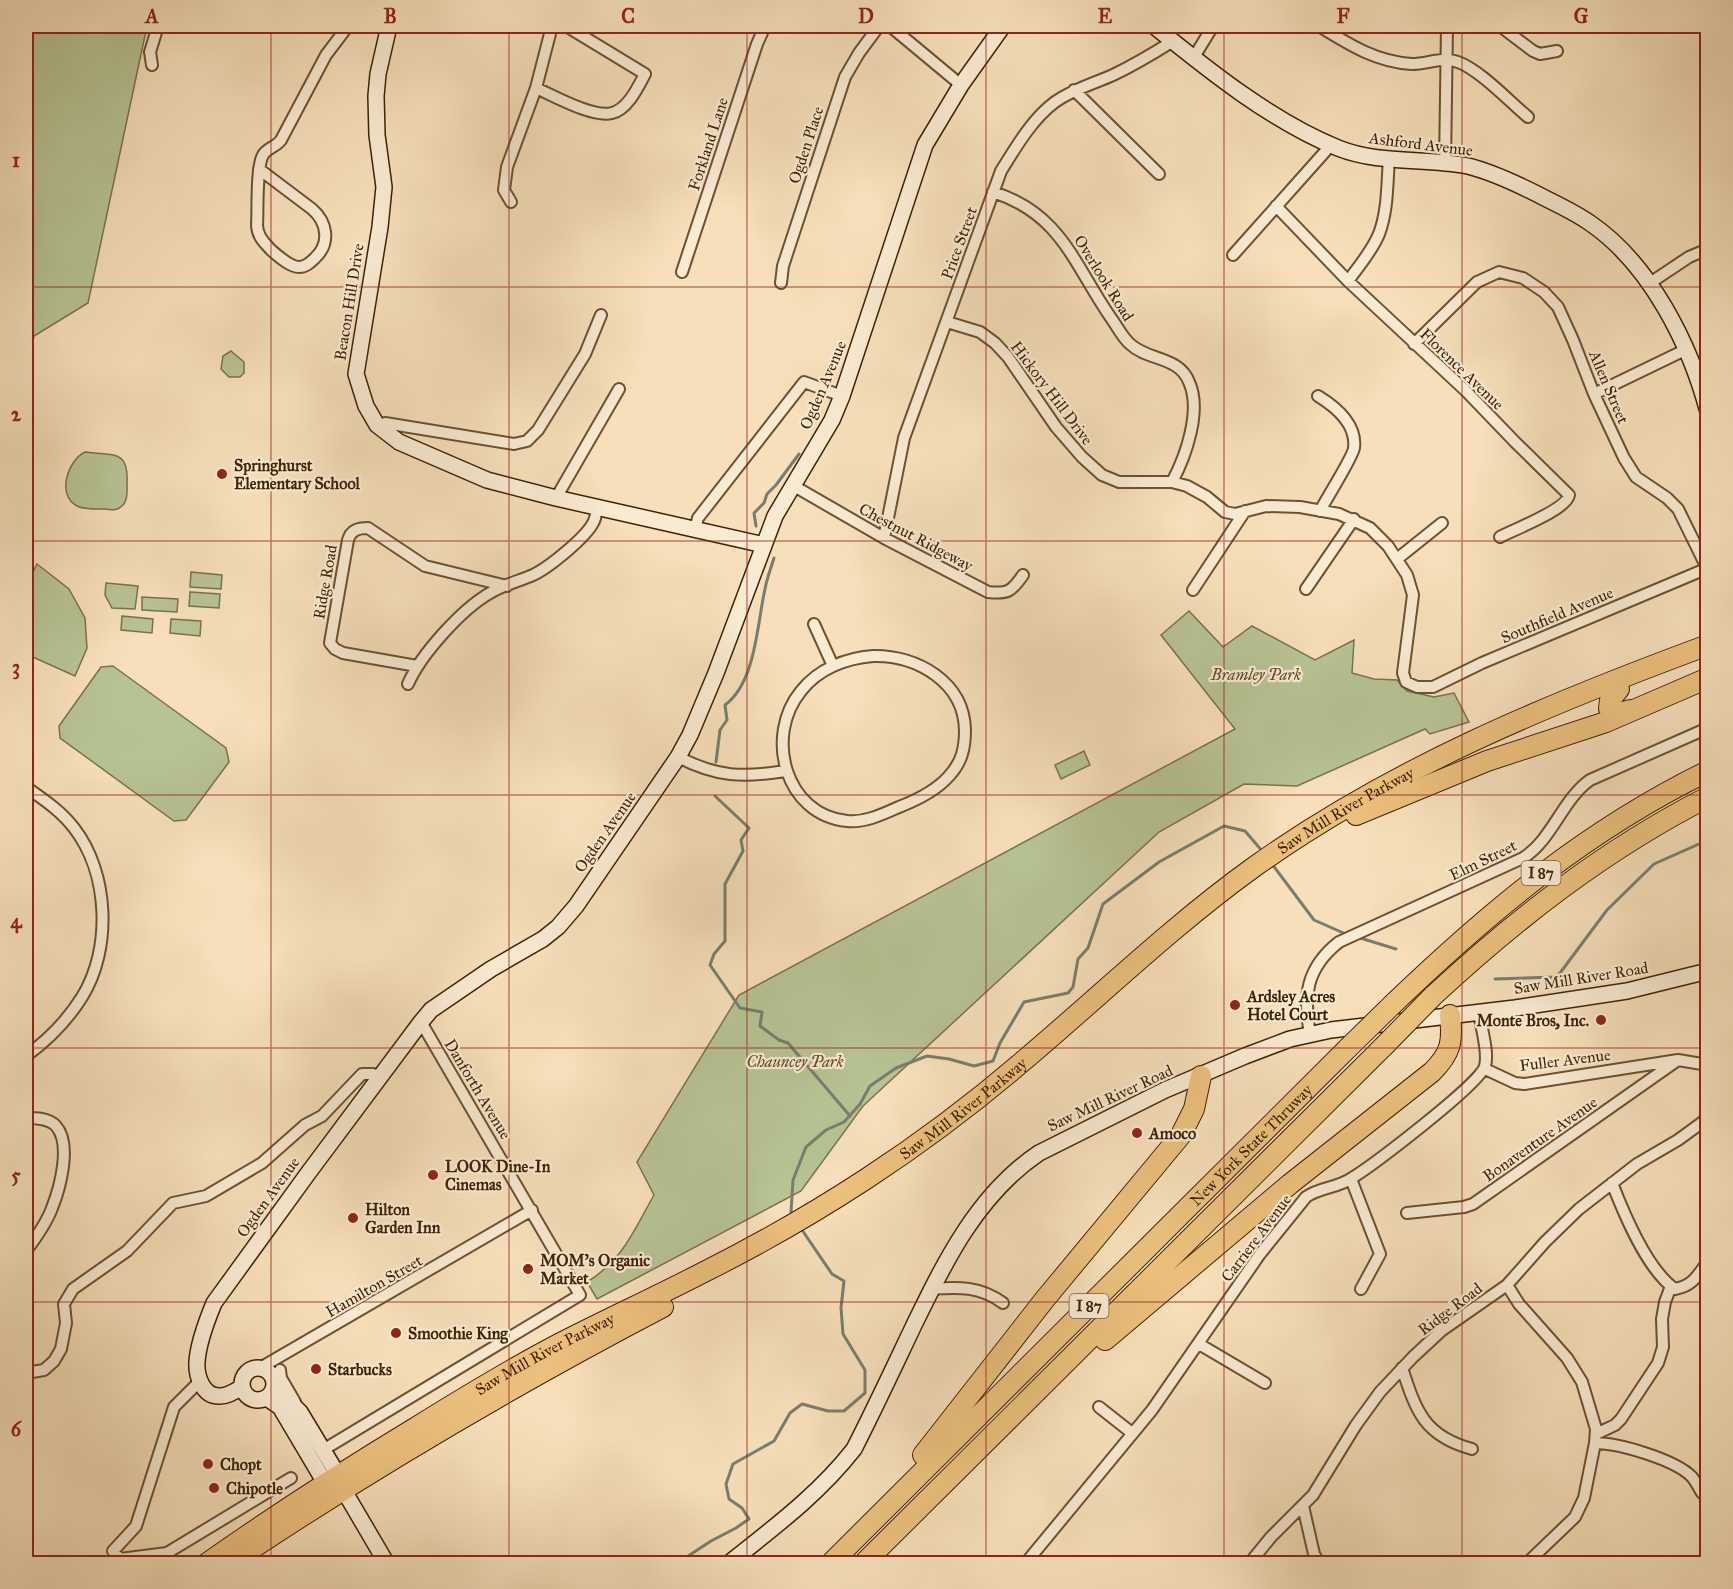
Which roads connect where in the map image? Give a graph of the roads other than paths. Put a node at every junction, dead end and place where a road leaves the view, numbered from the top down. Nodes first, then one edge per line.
1 (158, 26) edge
2 (348, 26) edge
3 (389, 26) edge
4 (552, 26) edge
5 (566, 26) edge
6 (765, 26) edge
7 (879, 26) edge
8 (890, 26) edge
9 (1003, 26) edge
10 (1154, 26) edge
11 (1214, 26) edge
12 (1319, 26) edge
13 (1447, 26) edge
14 (1500, 26) edge
15 (1173, 41) junction
16 (1557, 51) dead end
17 (1194, 57) junction
18 (1447, 59) junction
19 (152, 65) dead end
20 (961, 85) junction
21 (536, 88) junction
22 (1074, 90) junction
23 (1527, 117) dead end
24 (1331, 145) junction
25 (1389, 159) junction
26 (1445, 164) junction
27 (259, 169) junction
28 (1160, 174) dead end
29 (993, 192) junction
30 (511, 202) dead end
31 (1276, 206) junction
32 (1707, 249) edge
33 (1233, 255) dead end
34 (682, 272) dead end
35 (1348, 281) junction
36 (781, 283) dead end
37 (1650, 283) junction
38 (601, 315) dead end
39 (947, 322) junction
40 (1414, 344) junction
41 (1685, 350) junction
42 (619, 389) dead end
43 (1594, 394) junction
44 (842, 396) junction
45 (1318, 396) dead end
46 (1707, 408) edge
47 (377, 425) junction
48 (1172, 482) junction
49 (794, 486) junction
50 (556, 498) junction
51 (597, 508) junction
52 (1245, 511) junction
53 (1320, 511) junction
54 (1354, 519) junction
55 (1442, 523) dead end
56 (695, 529) junction
57 (1500, 537) dead end
58 (884, 538) junction
59 (764, 545) junction
60 (1397, 559) junction
61 (1707, 568) edge
62 (1023, 575) dead end
63 (507, 586) junction
64 (1306, 589) dead end
65 (1193, 591) dead end
66 (814, 624) dead end
67 (1707, 645) edge
68 (1707, 656) edge
69 (417, 666) junction
70 (833, 666) junction
71 (1707, 678) edge
72 (408, 684) dead end
73 (1417, 687) joint
74 (1619, 688) junction
75 (1636, 708) junction
76 (1707, 728) edge
77 (678, 757) junction
78 (785, 771) junction
79 (1707, 771) edge
80 (26, 787) edge
81 (1707, 797) edge
82 (1356, 815) junction
83 (1283, 854) junction
84 (1707, 971) edge
85 (1479, 1012) junction
86 (1450, 1016) junction
87 (421, 1022) junction
88 (1310, 1034) junction
89 (26, 1056) edge
90 (1678, 1060) junction
91 (1707, 1065) edge
92 (1485, 1069) junction
93 (1201, 1076) junction
94 (379, 1077) junction
95 (1707, 1117) edge
96 (26, 1118) edge
97 (1351, 1179) junction
98 (1612, 1183) junction
99 (532, 1210) junction
100 (1407, 1213) dead end
101 (26, 1251) edge
102 (1707, 1261) edge
103 (1507, 1285) junction
104 (1671, 1286) junction
105 (932, 1289) junction
106 (1361, 1289) dead end
107 (1003, 1303) dead end
108 (1199, 1344) junction
109 (291, 1352) junction
110 (260, 1368) junction
111 (1402, 1368) junction
112 (26, 1374) edge
113 (276, 1377) junction
114 (200, 1382) junction
115 (1265, 1383) dead end
116 (242, 1387) junction
117 (267, 1398) junction
118 (1099, 1407) dead end
119 (1008, 1419) junction
120 (1132, 1433) junction
121 (1595, 1438) junction
122 (1472, 1449) dead end
123 (323, 1450) junction
124 (291, 1478) dead end
125 (335, 1482) junction
126 (1702, 1493) dead end
127 (1303, 1506) junction
128 (837, 1557) edge
129 (206, 1563) edge
130 (229, 1563) edge
131 (387, 1563) edge
132 (728, 1563) edge
133 (863, 1563) edge
134 (1025, 1563) edge
135 (1250, 1563) edge
136 (1320, 1563) edge
137 (1526, 1563) edge

1 - 19 street
2 - 27 street
3 - 47 street, Beacon Hill Drive
4 - 21 street
5 - 21 street
6 - 34 street, Forkland Lane
7 - 36 street, Ogden Place
8 - 20 street
9 - 20 street, Ogden Avenue
10 - 15 street, Ashford Avenue
11 - 17 street
12 - 18 street
13 - 18 street
14 - 16 street
15 - 17 street, Ashford Avenue
15 - 22 street, Price Street
17 - 24 street, Ashford Avenue
18 - 23 street
18 - 26 street
20 - 44 street, Ogden Avenue
21 - 30 street
22 - 28 street
22 - 29 street, Price Street
24 - 25 street, Ashford Avenue
24 - 31 street
25 - 26 street, Ashford Avenue
25 - 35 street
26 - 37 street, Ashford Avenue
27 - 27 street
29 - 39 street, Price Street
29 - 48 street, Overlook Road
31 - 33 street
31 - 35 street, Florence Avenue
32 - 37 street
35 - 40 street, Florence Avenue
37 - 41 street, Ashford Avenue
38 - 47 street
39 - 48 street, Hickory Hill Drive
39 - 58 street, Price Street
40 - 43 street, Allen Street
40 - 57 street, Florence Avenue
41 - 43 street
41 - 46 street, Ashford Avenue
42 - 50 street
43 - 61 street, Allen Street
44 - 49 street, Ogden Avenue
44 - 56 street
45 - 53 street
47 - 50 street, Beacon Hill Drive
48 - 52 street, Hickory Hill Drive
49 - 58 street, Chestnut Ridgeway
49 - 59 street, Ogden Avenue
50 - 51 street, Beacon Hill Drive
51 - 56 street, Beacon Hill Drive
51 - 63 street
52 - 53 street, Hickory Hill Drive
52 - 65 street
53 - 54 street, Hickory Hill Drive
54 - 60 street, Hickory Hill Drive
54 - 64 street
55 - 60 street
56 - 59 street, Beacon Hill Drive
58 - 62 street, Chestnut Ridgeway
59 - 77 street, Ogden Avenue
60 - 73 street, Hickory Hill Drive
61 - 73 street, Southfield Avenue
63 - 69 street
63 - 69 street, Ridge Road
66 - 70 street
67 - 83 highway, Saw Mill River Parkway
68 - 74 highway, Saw Mill River Parkway
69 - 72 street
70 - 78 street
70 - 78 street
71 - 75 highway
74 - 75 highway
74 - 82 highway, Saw Mill River Parkway
75 - 82 highway
76 - 88 street, Elm Street
77 - 78 street
77 - 87 street, Ogden Avenue
79 - 128 highway, New York State Thruway / I 87, bridge
80 - 89 street
81 - 119 highway, New York State Thruway / I 87, bridge
82 - 83 highway, Saw Mill River Parkway
83 - 125 highway, Saw Mill River Parkway
84 - 85 street, Saw Mill River Road
85 - 86 street, Saw Mill River Road
85 - 92 street
86 - 88 street, Saw Mill River Road
86 - 119 highway
87 - 94 street, Ogden Avenue
87 - 99 street, Danforth Avenue
88 - 93 street, Saw Mill River Road
90 - 91 street, Fuller Avenue
90 - 92 street, Fuller Avenue
90 - 100 street, Bonaventure Avenue
92 - 97 street, Carriere Avenue
93 - 105 street, Saw Mill River Road
93 - 128 highway
94 - 112 street
94 - 114 street, Ogden Avenue
95 - 98 street, Ridge Road
96 - 101 street
97 - 106 street
97 - 108 street, Carriere Avenue
98 - 103 street, Ridge Road
98 - 104 street
99 - 109 street, Hamilton Street
99 - 123 street, Danforth Avenue
102 - 104 street
103 - 111 street, Ridge Road
103 - 121 street
104 - 121 street
105 - 107 street
105 - 132 street, Saw Mill River Road
108 - 115 street
108 - 120 street, Carriere Avenue
109 - 110 street, Hamilton Street
109 - 113 street
110 - 113 street
110 - 116 street
111 - 122 street
111 - 127 street, Ridge Road
113 - 117 street
113 - 123 street
114 - 116 street
114 - 124 street
116 - 117 street
117 - 125 street
118 - 120 street
119 - 133 highway, New York State Thruway / I 87
120 - 134 street, Carriere Avenue
121 - 126 street
121 - 137 street
123 - 125 street
125 - 129 highway, Saw Mill River Parkway
125 - 130 highway, Saw Mill River Parkway
125 - 131 street
127 - 135 street, Ridge Road
127 - 136 street

